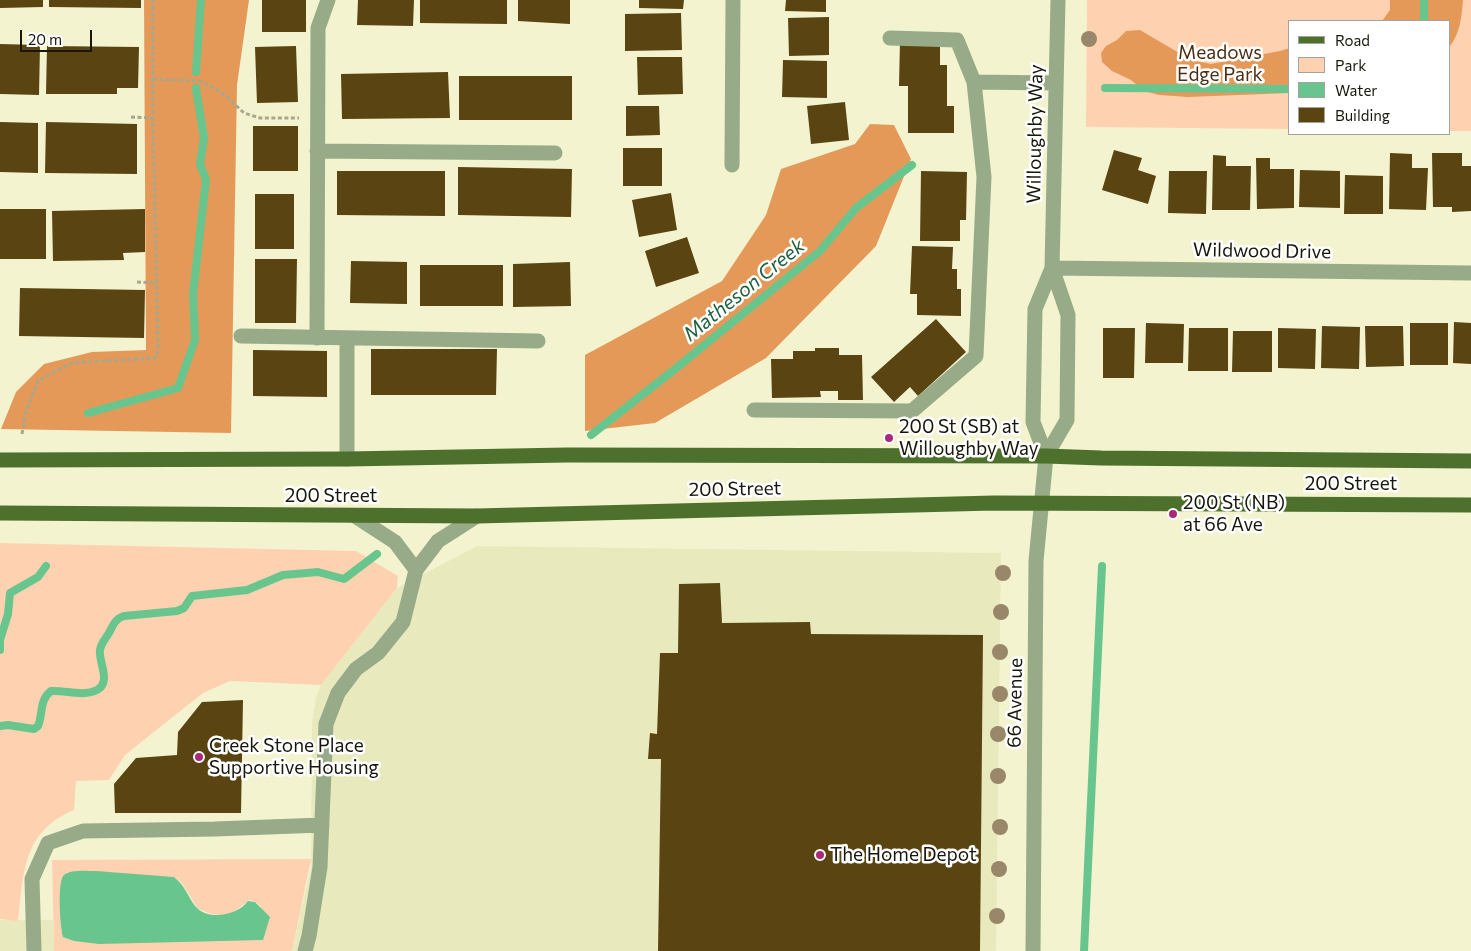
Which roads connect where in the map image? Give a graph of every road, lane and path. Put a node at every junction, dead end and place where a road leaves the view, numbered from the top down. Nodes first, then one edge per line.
1 (153, 0) edge
2 (328, 0) edge
3 (733, 0) edge
4 (1058, 0) edge
5 (890, 38) dead end
6 (153, 79) junction
7 (974, 82) junction
8 (1056, 83) junction
9 (131, 117) dead end
10 (153, 118) junction
11 (317, 118) junction
12 (317, 151) junction
13 (556, 152) dead end
14 (732, 165) dead end
15 (1052, 268) junction
16 (1471, 273) edge
17 (137, 282) dead end
18 (155, 283) junction
19 (241, 336) dead end
20 (317, 338) junction
21 (347, 338) junction
22 (538, 341) dead end
23 (754, 410) dead end
24 (22, 434) dead end
25 (1046, 456) junction
26 (347, 459) junction
27 (0, 460) edge
28 (1471, 461) edge
29 (1042, 503) junction
30 (1471, 505) edge
31 (0, 513) edge
32 (355, 516) junction
33 (477, 516) junction
34 (416, 570) junction
35 (322, 825) junction
36 (34, 951) edge
37 (305, 951) edge
38 (1033, 951) edge

1 - 6 path
2 - 11 street
3 - 14 street
4 - 8 street, Willoughby Way
5 - 7 street
6 - 10 path
6 - 11 path
7 - 8 street
7 - 23 street
8 - 15 street, Willoughby Way
9 - 10 path
10 - 18 path
11 - 12 street
12 - 13 street
12 - 20 street
15 - 16 street, Wildwood Drive
15 - 25 street, Willoughby Way
15 - 25 street, Willoughby Way
17 - 18 path
18 - 24 path
19 - 20 street
20 - 21 street
21 - 22 street
21 - 26 street
25 - 26 main road, 200 Street
25 - 28 main road, 200 Street
25 - 29 street, 66 Avenue
26 - 27 main road, 200 Street
29 - 30 main road, 200 Street
29 - 33 main road, 200 Street
29 - 38 street, 66 Avenue
31 - 32 main road, 200 Street
32 - 33 main road, 200 Street
32 - 34 street
33 - 34 street
34 - 35 street
35 - 36 street
35 - 37 street

